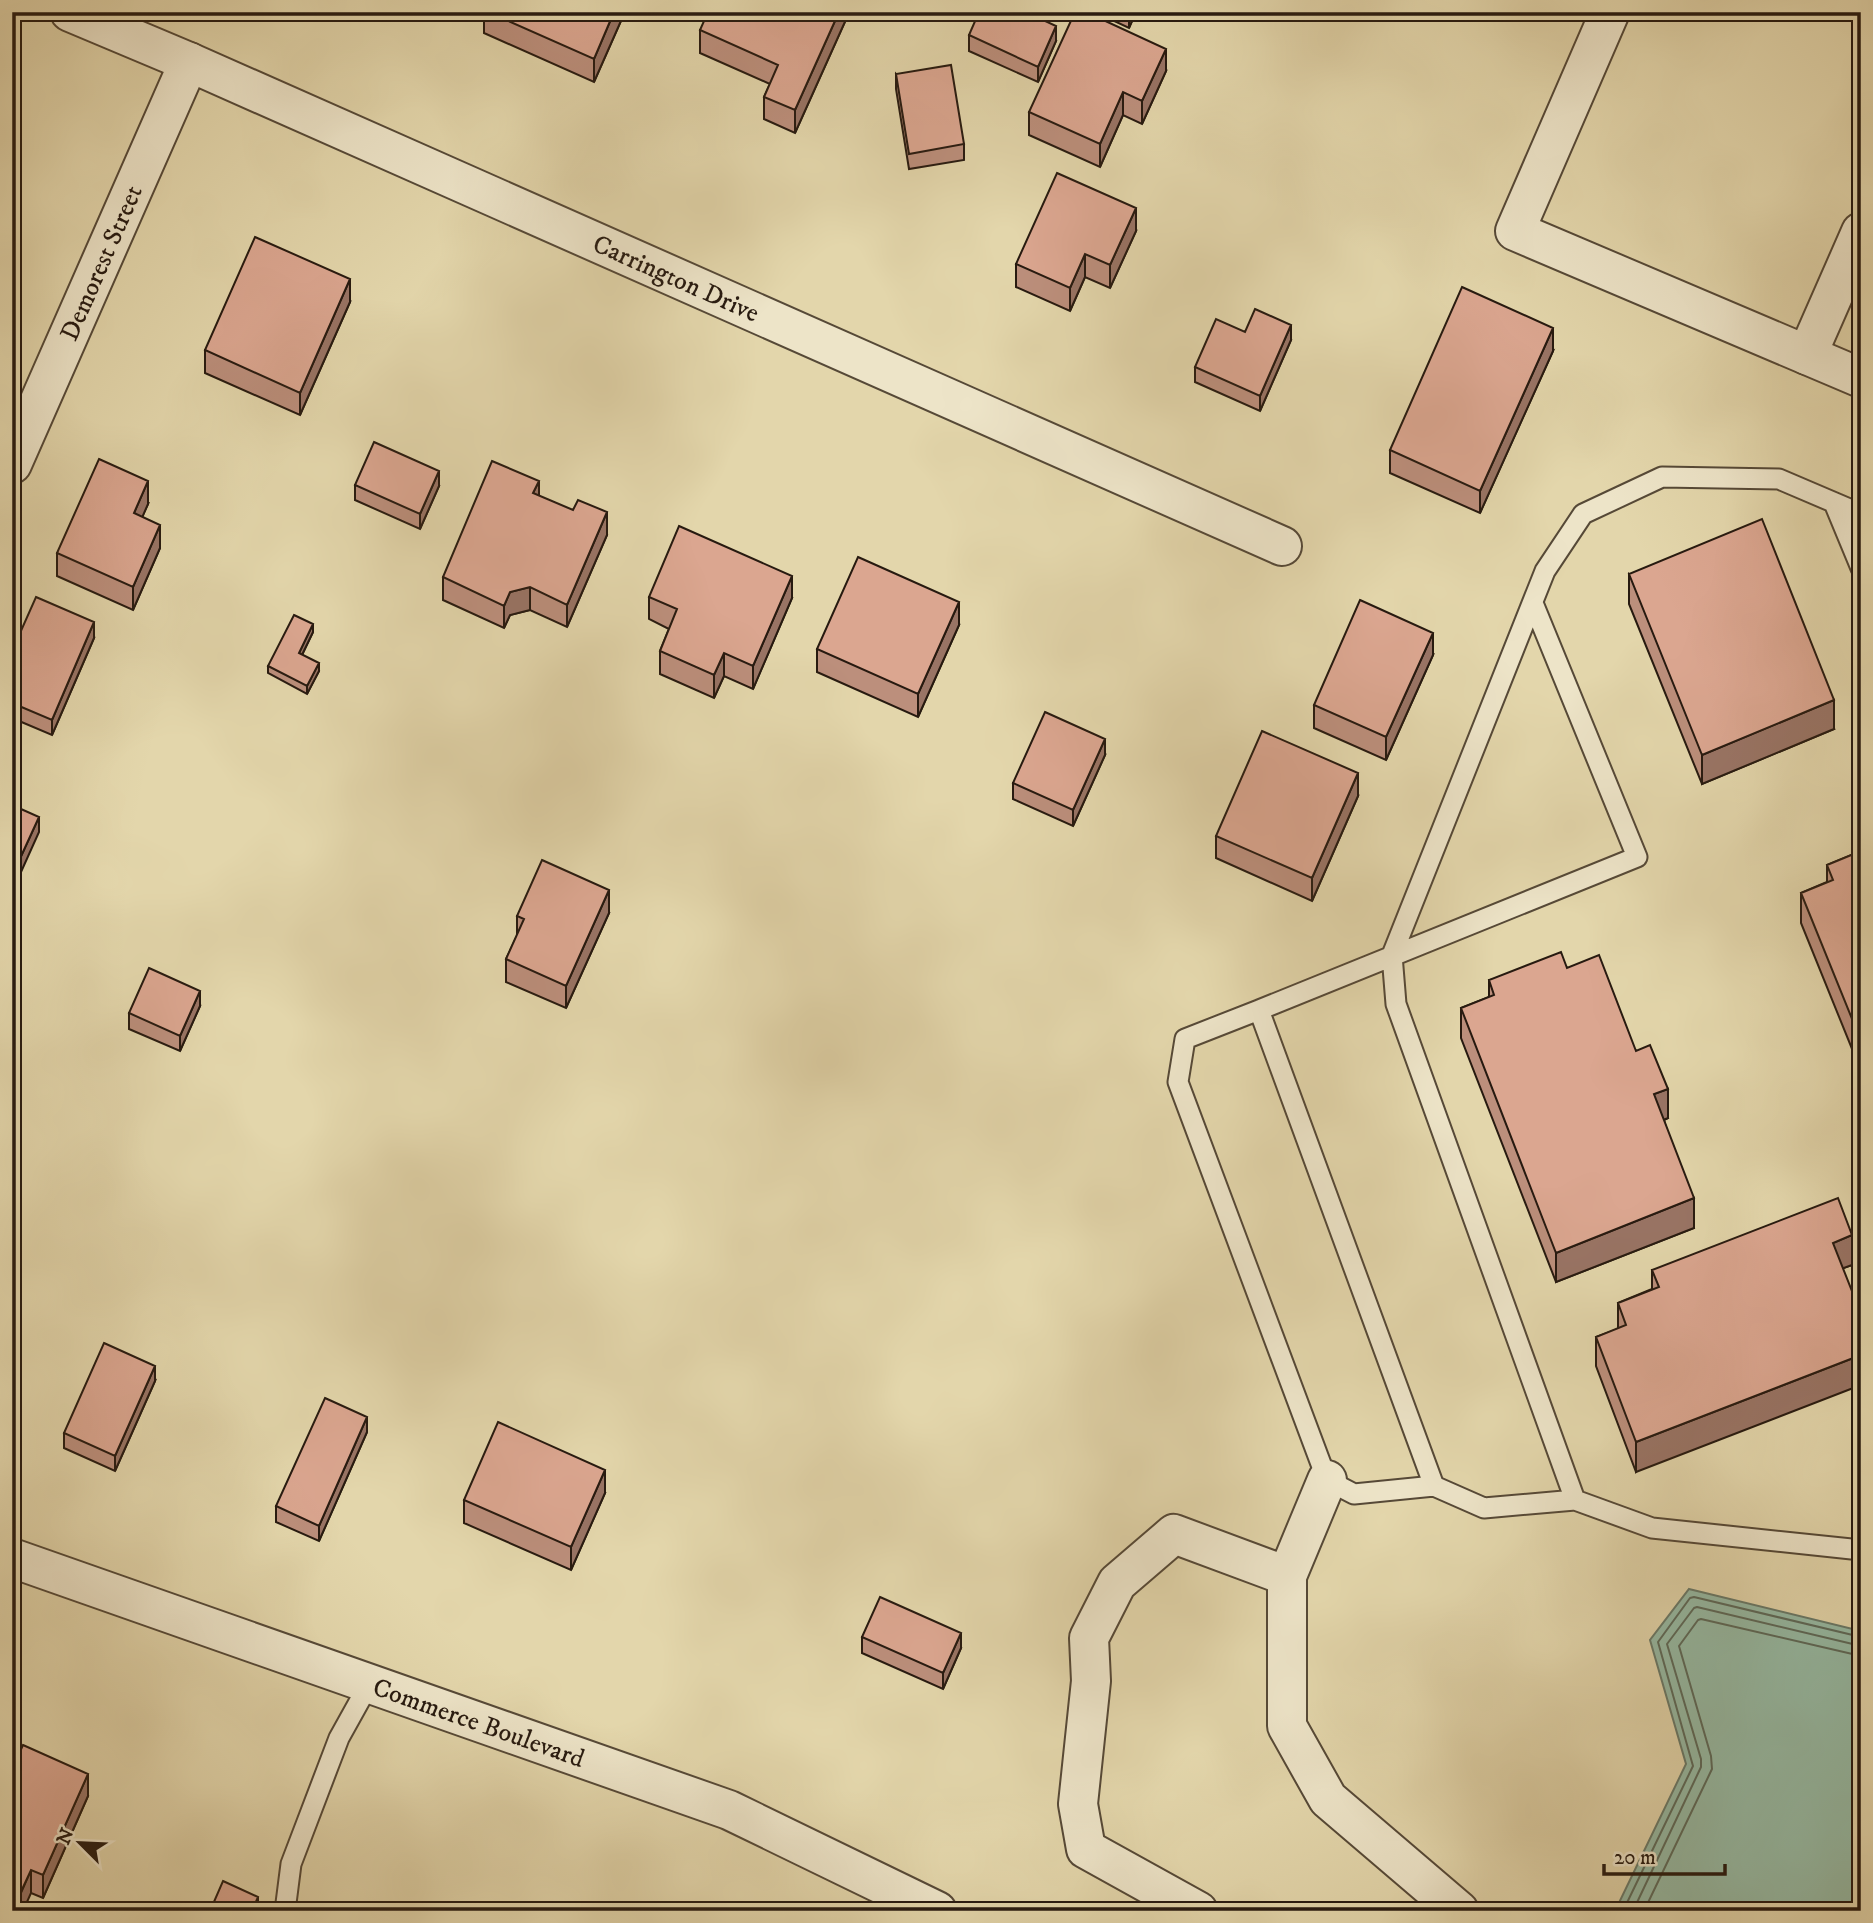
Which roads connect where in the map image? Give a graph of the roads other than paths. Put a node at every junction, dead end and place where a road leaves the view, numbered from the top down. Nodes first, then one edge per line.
1 (70, 12) edge
2 (1609, 12) edge
3 (188, 62) junction
4 (1861, 232) edge
5 (1807, 355) junction
6 (1861, 378) edge
7 (12, 464) edge
8 (1834, 503) junction
9 (1861, 514) edge
10 (1282, 546) dead end
11 (1861, 568) edge
12 (1533, 603) junction
13 (1392, 955) junction
14 (1259, 1010) junction
15 (1328, 1480) junction
16 (1434, 1486) junction
17 (1575, 1500) junction
18 (1861, 1550) edge
19 (12, 1558) edge
20 (1287, 1576) junction
21 (369, 1684) junction
22 (285, 1911) edge
23 (937, 1911) edge
24 (1198, 1911) edge
25 (1459, 1911) edge

1 - 3 street, Carrington Drive
2 - 5 street
3 - 7 street, Demorest Street
3 - 10 street, Carrington Drive
4 - 5 street
5 - 6 street
8 - 9 lane
8 - 11 lane
8 - 12 lane
12 - 13 lane
12 - 13 lane
13 - 14 lane
13 - 17 lane
14 - 15 lane
14 - 16 lane
15 - 16 lane
15 - 20 street
16 - 17 lane
17 - 18 lane
19 - 21 street, Commerce Boulevard
20 - 24 street
20 - 25 street
21 - 22 lane
21 - 23 street, Commerce Boulevard

